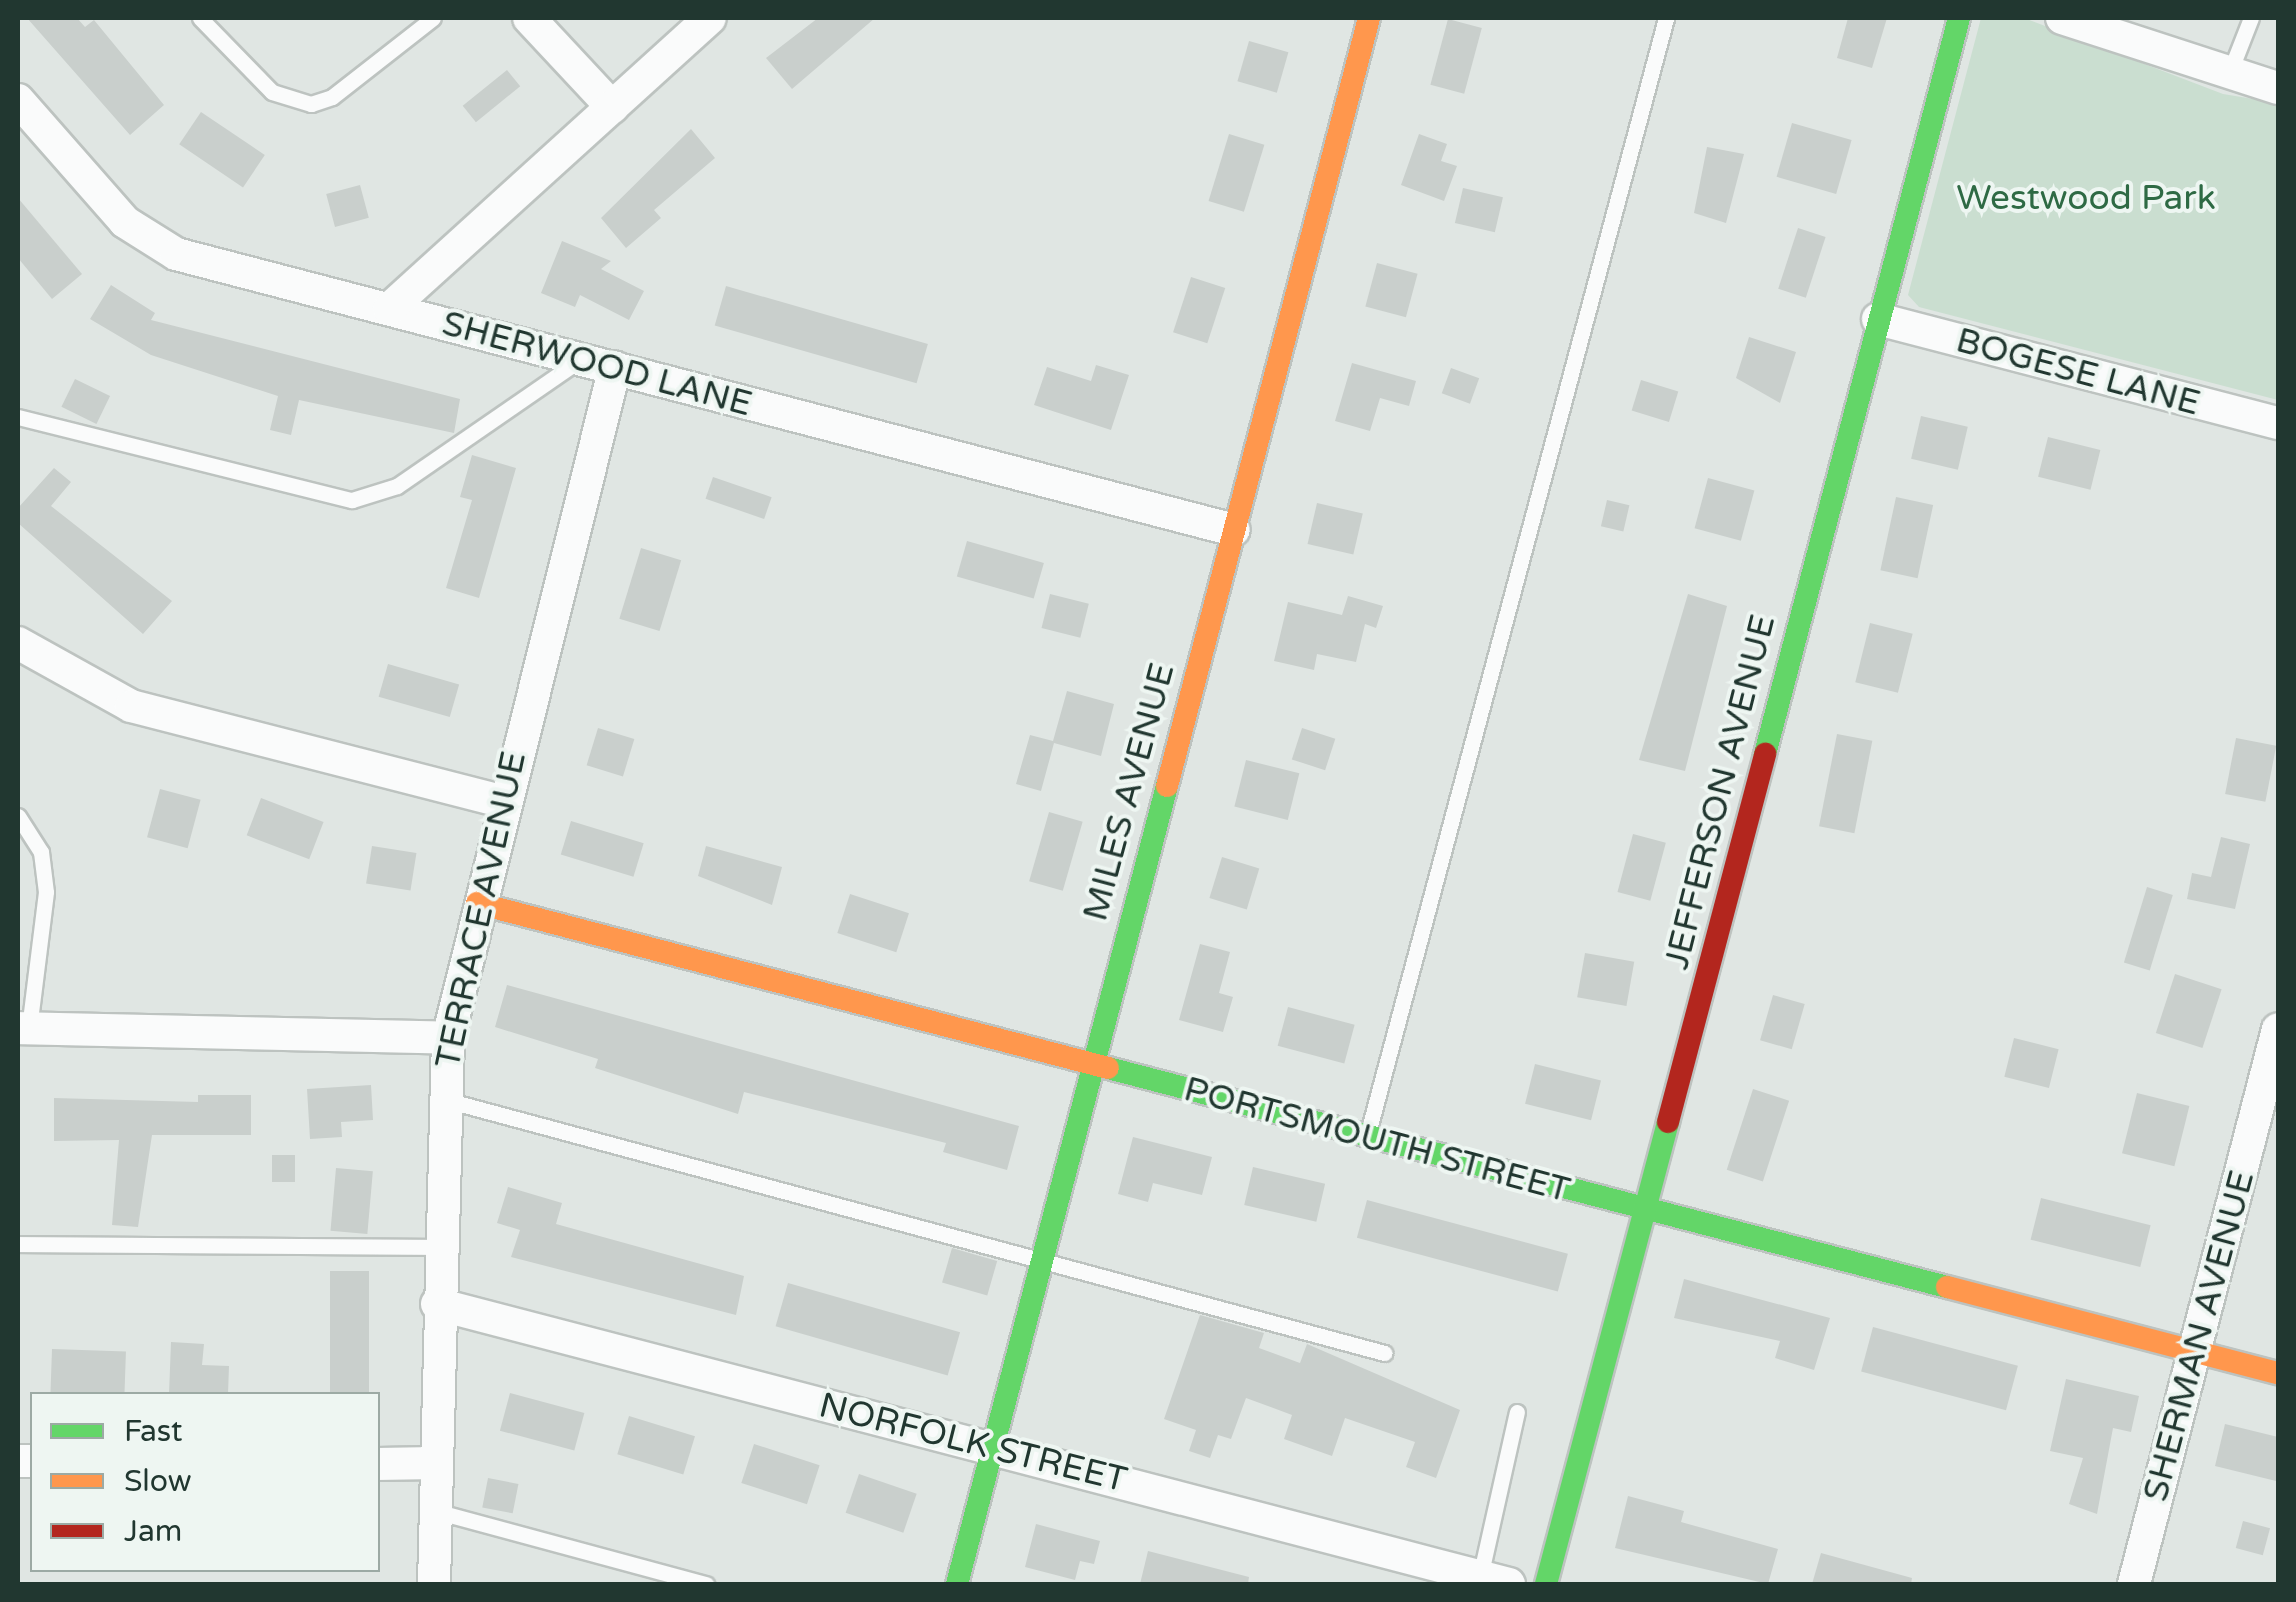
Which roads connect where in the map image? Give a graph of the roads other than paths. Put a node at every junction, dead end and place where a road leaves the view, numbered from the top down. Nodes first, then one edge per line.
1 (200, 18) edge
2 (433, 18) edge
3 (530, 18) edge
4 (710, 18) edge
5 (1369, 18) edge
6 (1666, 18) edge
7 (1959, 18) edge
8 (2062, 18) edge
9 (2251, 18) edge
10 (2228, 76) junction
11 (2278, 88) edge
12 (18, 100) edge
13 (612, 106) junction
14 (389, 310) junction
15 (1878, 320) junction
16 (582, 358) junction
17 (615, 368) junction
18 (18, 416) edge
19 (2278, 423) edge
20 (1234, 530) junction
21 (18, 643) edge
22 (500, 801) junction
23 (18, 816) edge
24 (477, 904) junction
25 (23, 1028) edge
26 (2278, 1030) edge
27 (448, 1038) junction
28 (1094, 1065) junction
29 (442, 1099) junction
30 (1368, 1136) junction
31 (1647, 1212) junction
32 (18, 1244) edge
33 (438, 1248) junction
34 (1042, 1256) junction
35 (436, 1304) junction
36 (1384, 1352) dead end
37 (2196, 1353) junction
38 (2278, 1373) edge
39 (1517, 1412) dead end
40 (992, 1448) junction
41 (380, 1464) edge
42 (436, 1464) junction
43 (435, 1511) junction
44 (1494, 1581) edge
45 (434, 1584) edge
46 (706, 1584) edge
47 (956, 1584) edge
48 (1546, 1584) edge
49 (2134, 1584) edge

1 - 2 lane
3 - 13 street
4 - 13 street
5 - 20 street, MILES AVENUE
6 - 30 lane
7 - 15 street, JEFFERSON AVENUE
8 - 10 street
9 - 10 lane
10 - 11 street
12 - 14 street, SHERWOOD LANE
13 - 14 street
14 - 16 street, SHERWOOD LANE
15 - 19 street, BOGESE LANE
15 - 31 street, JEFFERSON AVENUE
16 - 17 street, SHERWOOD LANE
16 - 18 lane
17 - 20 street, SHERWOOD LANE
17 - 22 street, TERRACE AVENUE
20 - 28 street, MILES AVENUE
21 - 22 street
22 - 24 street, TERRACE AVENUE
23 - 25 lane
24 - 27 street, TERRACE AVENUE
24 - 28 street, PORTSMOUTH STREET
25 - 27 street
26 - 37 street, SHERMAN AVENUE
27 - 29 street, TERRACE AVENUE
28 - 30 street, PORTSMOUTH STREET
28 - 34 street, MILES AVENUE
29 - 33 street, TERRACE AVENUE
29 - 34 lane
30 - 31 street, PORTSMOUTH STREET
31 - 37 street, PORTSMOUTH STREET
31 - 48 street, JEFFERSON AVENUE
32 - 33 lane
33 - 35 street, TERRACE AVENUE
34 - 36 lane
34 - 40 street, MILES AVENUE
35 - 40 street, NORFOLK STREET
35 - 42 street, TERRACE AVENUE
37 - 38 street, PORTSMOUTH STREET
37 - 49 street, SHERMAN AVENUE
39 - 44 lane
40 - 44 street, NORFOLK STREET
40 - 47 street, MILES AVENUE
41 - 42 street
42 - 43 street, TERRACE AVENUE
43 - 45 street, TERRACE AVENUE
43 - 46 lane

